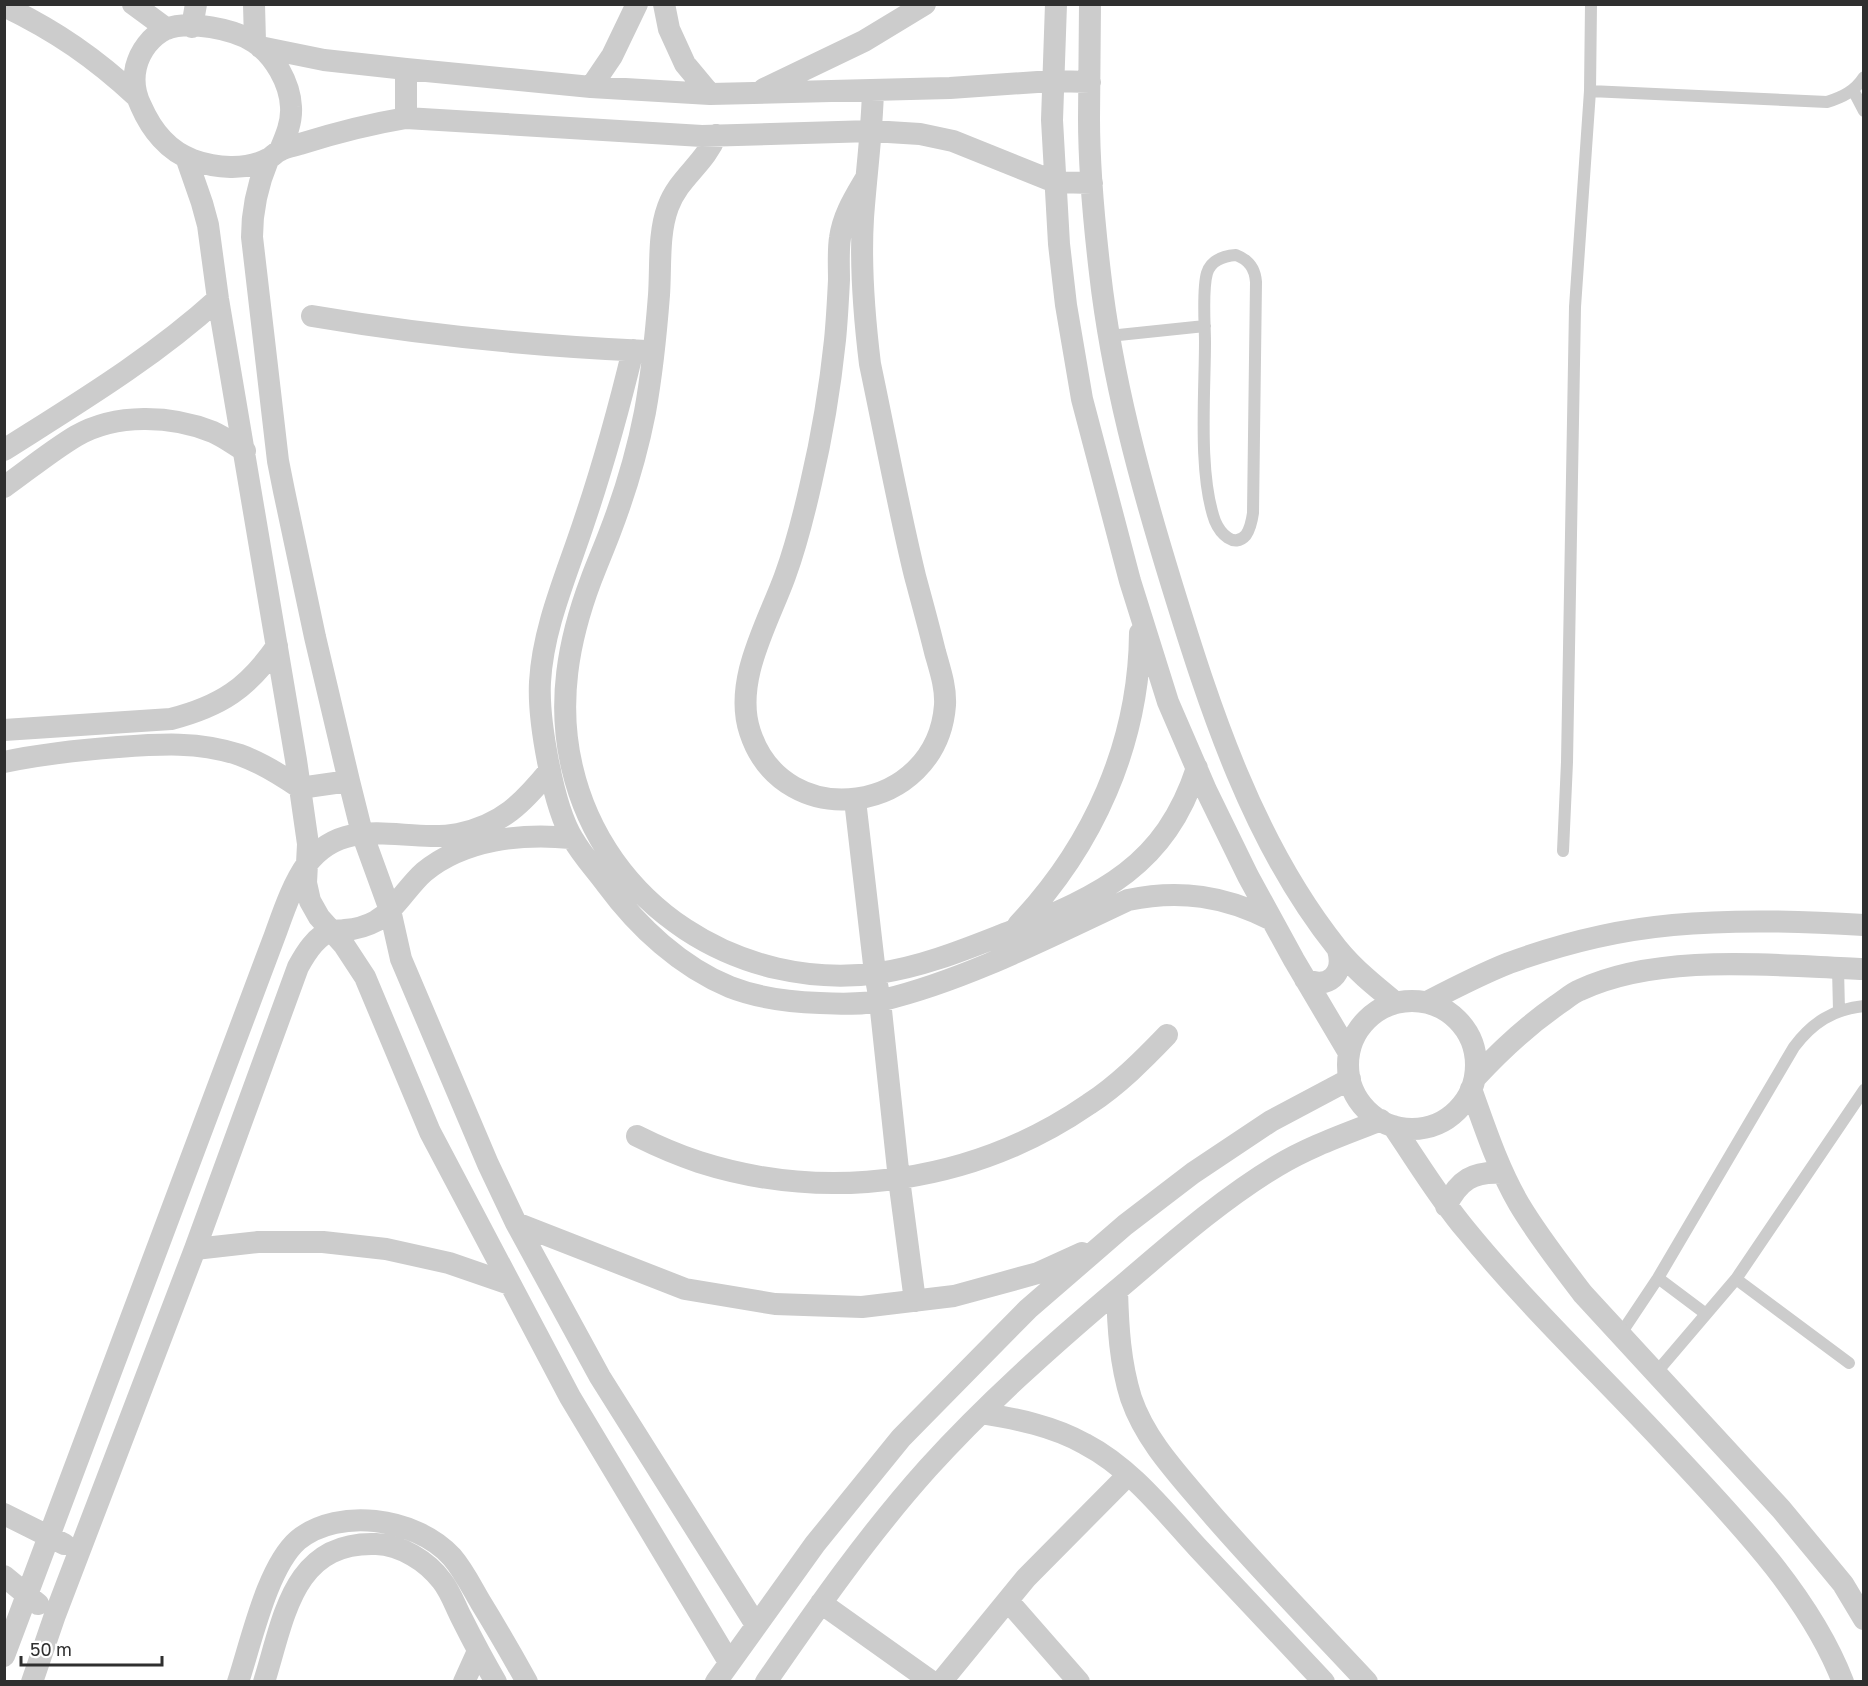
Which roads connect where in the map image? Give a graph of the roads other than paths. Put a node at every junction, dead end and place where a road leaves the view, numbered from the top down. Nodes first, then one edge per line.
1 (133, 4) edge
2 (254, 4) edge
3 (637, 4) edge
4 (664, 4) edge
5 (925, 4) edge
6 (1056, 4) edge
7 (1090, 4) edge
8 (1591, 4) edge
9 (4, 6) edge
10 (194, 16) edge
11 (168, 29) junction
12 (257, 45) junction
13 (406, 69) junction
14 (1863, 77) edge
15 (1052, 81) junction
16 (1090, 82) junction
17 (591, 87) junction
18 (873, 90) junction
19 (1853, 90) junction
20 (1590, 91) junction
21 (755, 93) junction
22 (711, 94) junction
23 (137, 97) junction
24 (1863, 111) edge
25 (406, 118) junction
26 (872, 131) junction
27 (716, 135) junction
28 (274, 155) junction
29 (186, 157) junction
30 (866, 178) junction
31 (1055, 182) junction
32 (1092, 183) junction
33 (218, 299) junction
34 (312, 316) dead end
35 (1205, 326) junction
36 (1109, 336) junction
37 (643, 351) junction
38 (4, 450) edge
39 (245, 451) junction
40 (4, 487) edge
41 (1140, 617) junction
42 (277, 646) junction
43 (4, 730) edge
44 (4, 762) edge
45 (1197, 768) junction
46 (550, 770) junction
47 (349, 782) junction
48 (300, 788) junction
49 (855, 800) junction
50 (362, 833) junction
51 (571, 838) junction
52 (1563, 851) dead end
53 (307, 865) junction
54 (390, 910) junction
55 (1272, 920) junction
56 (1863, 925) edge
57 (1013, 930) junction
58 (331, 931) junction
59 (1338, 950) junction
60 (401, 959) junction
61 (1838, 968) junction
62 (1863, 969) edge
63 (875, 973) junction
64 (365, 977) junction
65 (1305, 979) junction
66 (880, 1001) junction
67 (1427, 1002) junction
68 (1396, 1003) junction
69 (1863, 1006) edge
70 (1839, 1011) junction
71 (1167, 1035) dead end
72 (1349, 1053) junction
73 (1350, 1079) junction
74 (1474, 1083) junction
75 (1863, 1090) edge
76 (1387, 1123) junction
77 (637, 1136) dead end
78 (1502, 1173) junction
79 (898, 1179) junction
80 (1446, 1206) junction
81 (516, 1223) junction
82 (1105, 1243) junction
83 (195, 1249) junction
84 (1658, 1278) junction
85 (1736, 1279) junction
86 (510, 1284) junction
87 (1117, 1290) junction
88 (915, 1301) junction
89 (1706, 1314) junction
90 (1620, 1335) junction
91 (1849, 1363) dead end
92 (1655, 1374) junction
93 (981, 1413) junction
94 (1128, 1475) junction
95 (4, 1514) edge
96 (50, 1539) junction
97 (79, 1551) junction
98 (4, 1576) edge
99 (27, 1596) junction
100 (1008, 1601) junction
101 (821, 1603) junction
102 (55, 1615) junction
103 (1863, 1620) edge
104 (756, 1625) junction
105 (478, 1651) junction
106 (4, 1656) edge
107 (729, 1662) junction
108 (32, 1682) edge
109 (238, 1682) edge
110 (264, 1682) edge
111 (464, 1682) edge
112 (496, 1682) edge
113 (528, 1682) edge
114 (717, 1682) edge
115 (766, 1682) edge
116 (932, 1682) edge
117 (941, 1682) edge
118 (1079, 1682) edge
119 (1324, 1682) edge
120 (1367, 1682) edge
121 (1843, 1682) edge

1 - 11 street
2 - 12 street
3 - 17 street
4 - 22 street
5 - 21 street
6 - 15 street
7 - 16 street
8 - 20 lane
9 - 23 street
10 - 11 street
10 - 12 street
11 - 23 street
12 - 13 street
12 - 28 street
13 - 17 street
13 - 25 street
14 - 19 lane
15 - 16 street
15 - 18 street
15 - 31 street
16 - 32 street
17 - 22 street
18 - 21 street
18 - 26 street
19 - 20 lane
19 - 24 lane
20 - 52 lane
21 - 22 street
23 - 29 street
25 - 27 street
25 - 28 street
26 - 27 street
26 - 30 street
26 - 31 street
27 - 37 street
28 - 29 street
28 - 47 street
29 - 33 street
30 - 49 street
30 - 49 street
31 - 32 street
31 - 41 street
32 - 36 street
33 - 38 street
33 - 39 street
34 - 37 street
35 - 35 lane
35 - 36 lane
36 - 59 street
37 - 46 street
37 - 63 street
39 - 40 street
39 - 42 street
41 - 45 street
41 - 57 street
42 - 43 street
42 - 48 street
44 - 48 street
45 - 55 street
45 - 57 street
46 - 50 street
46 - 51 street
47 - 48 street
47 - 50 street
48 - 53 street
49 - 63 street
50 - 53 street
50 - 54 street
51 - 54 street
51 - 66 street
53 - 58 street
53 - 96 street
54 - 58 street
54 - 60 street
55 - 65 street
55 - 66 street
56 - 67 street
57 - 63 street
58 - 64 street
58 - 83 street
59 - 65 street
59 - 68 street
60 - 64 street
60 - 81 street
61 - 62 street
61 - 70 lane
61 - 74 street
63 - 66 street
64 - 86 street
65 - 72 street
66 - 79 street
67 - 68 street
67 - 74 street
68 - 72 street
69 - 70 lane
70 - 84 lane
71 - 79 street
72 - 73 street
73 - 76 street
73 - 82 street
74 - 76 street
74 - 78 street
75 - 85 lane
76 - 80 street
76 - 87 street
77 - 79 street
78 - 80 street
78 - 90 street
79 - 88 street
80 - 121 street
81 - 88 street
81 - 104 street
82 - 88 street
82 - 104 street
83 - 86 street
83 - 97 street
84 - 89 lane
84 - 90 lane
85 - 89 lane
85 - 91 lane
86 - 107 street
87 - 93 street
87 - 120 street
89 - 92 lane
90 - 92 street
92 - 103 street
93 - 94 street
93 - 101 street
94 - 100 street
94 - 119 street
95 - 96 street
96 - 97 street
96 - 99 street
97 - 102 street
98 - 99 street
99 - 102 street
99 - 106 street
100 - 117 street
100 - 118 street
101 - 115 street
101 - 116 street
102 - 108 street
104 - 107 street
105 - 110 street
105 - 111 street
105 - 112 street
107 - 114 street
109 - 113 street

